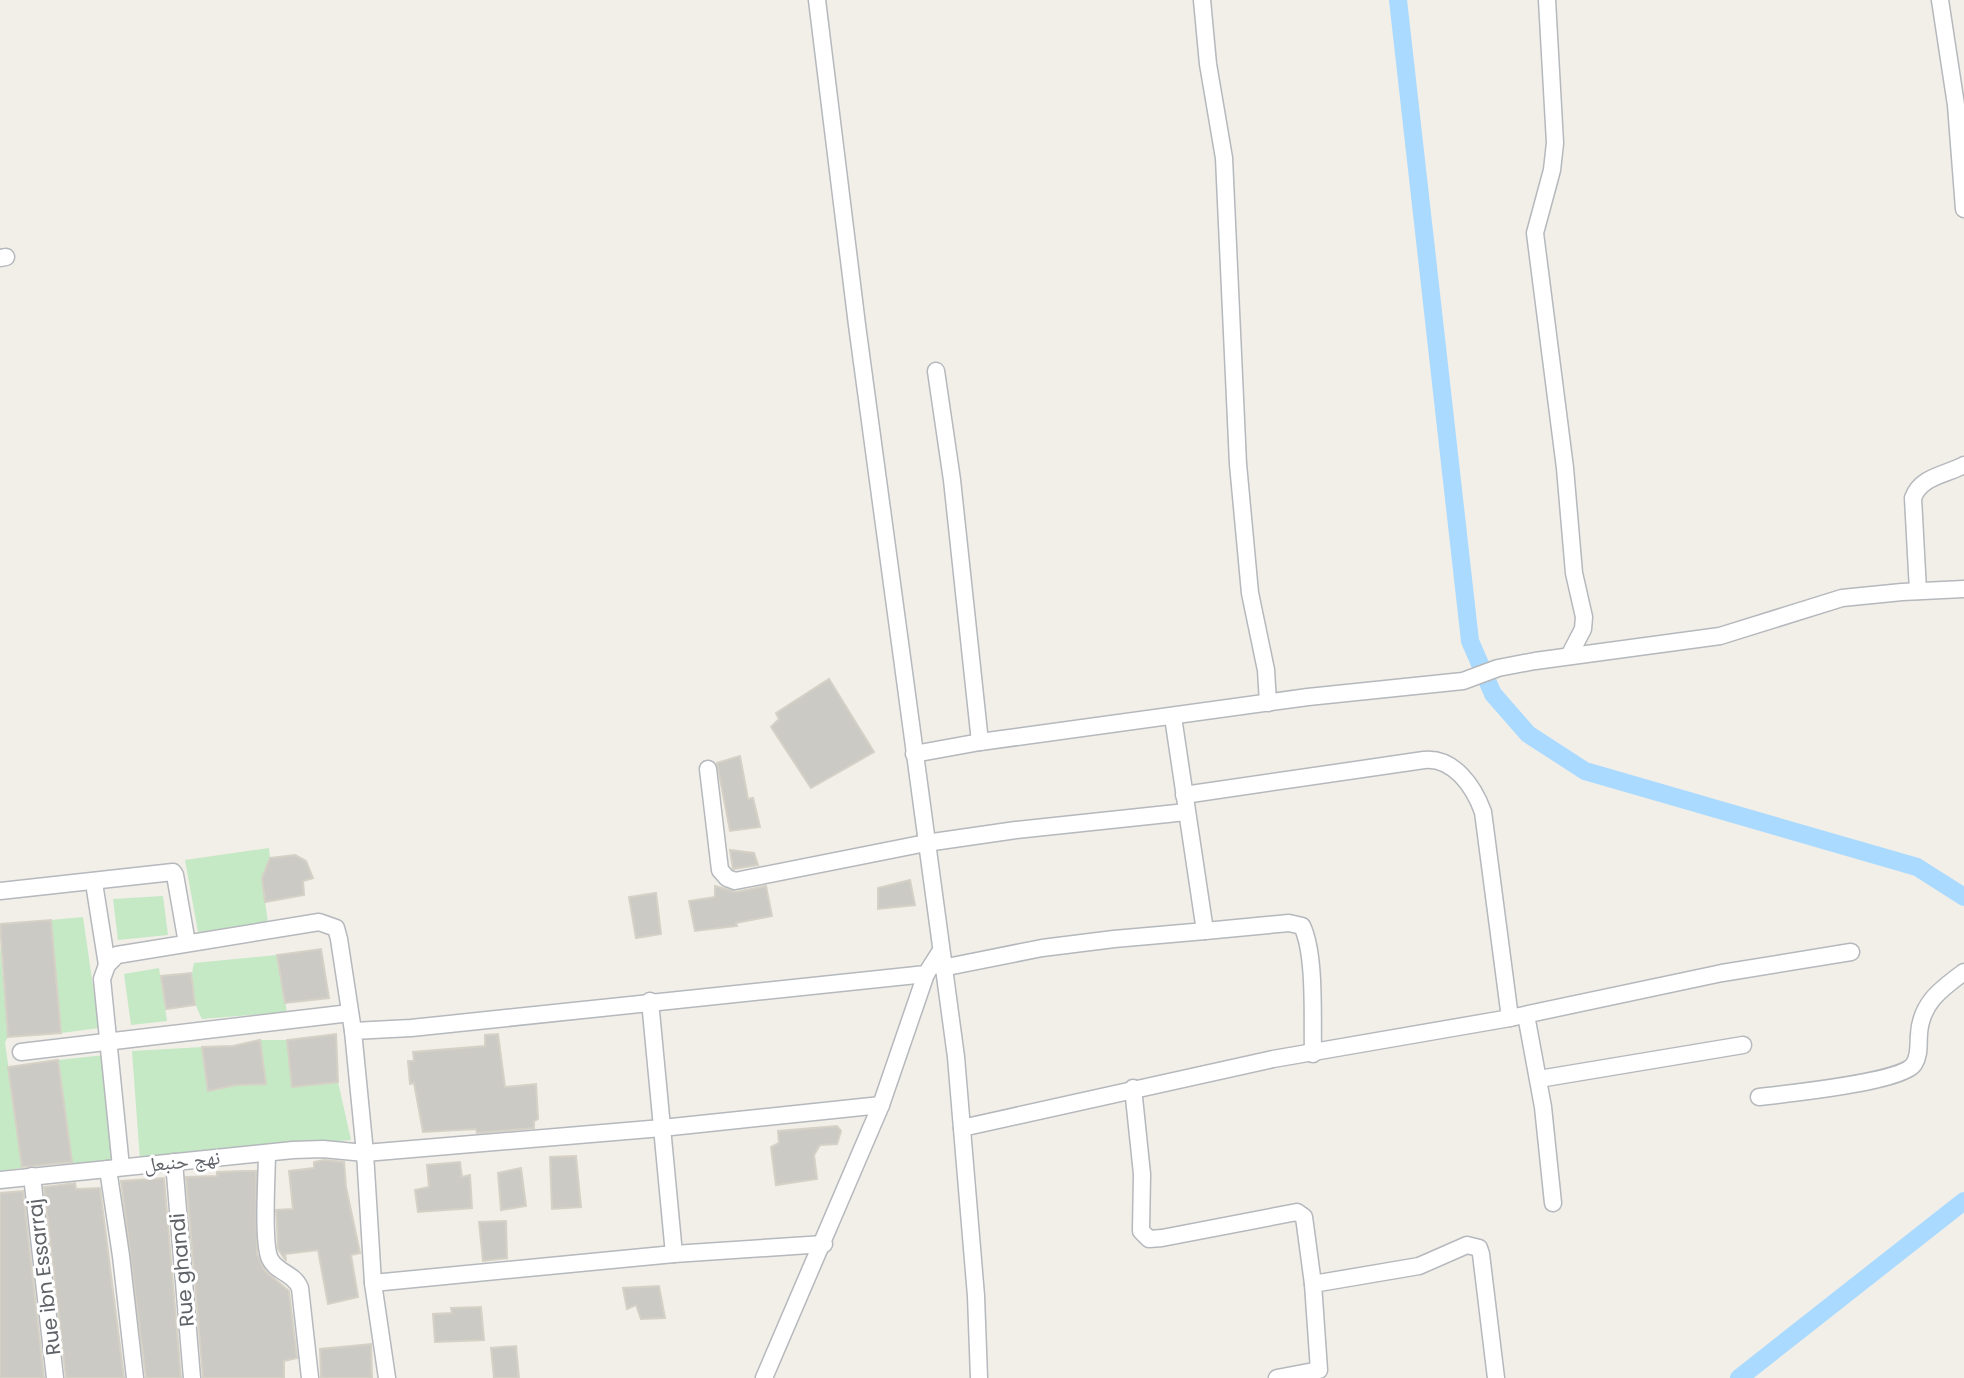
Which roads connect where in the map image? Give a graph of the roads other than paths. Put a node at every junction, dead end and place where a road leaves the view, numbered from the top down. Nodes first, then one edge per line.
1 (817, 0) edge
2 (1202, 0) edge
3 (1547, 0) edge
4 (1940, 0) edge
5 (1958, 71) edge
6 (1964, 209) edge
7 (936, 371) dead end
8 (1964, 465) edge
9 (1964, 589) edge
10 (1918, 591) junction
11 (1569, 656) junction
12 (1268, 703) junction
13 (1173, 717) junction
14 (980, 742) junction
15 (914, 754) junction
16 (708, 769) dead end
17 (1185, 804) junction
18 (926, 843) junction
19 (94, 883) junction
20 (0, 891) edge
21 (1205, 931) junction
22 (187, 943) junction
23 (1851, 952) dead end
24 (936, 964) junction
25 (107, 965) junction
26 (1964, 972) edge
27 (650, 1001) junction
28 (350, 1013) junction
29 (1518, 1016) junction
30 (353, 1031) junction
31 (109, 1043) junction
32 (1743, 1045) dead end
33 (21, 1052) dead end
34 (1313, 1054) junction
35 (1539, 1079) junction
36 (1133, 1088) junction
37 (1759, 1097) dead end
38 (881, 1105) junction
39 (662, 1128) junction
40 (962, 1128) junction
41 (267, 1153) junction
42 (365, 1153) junction
43 (174, 1162) junction
44 (114, 1168) junction
45 (32, 1176) junction
46 (0, 1180) edge
47 (1553, 1203) dead end
48 (824, 1244) junction
49 (674, 1254) junction
50 (373, 1283) junction
51 (1313, 1284) junction
52 (1320, 1374) edge
53 (55, 1378) edge
54 (135, 1378) edge
55 (192, 1378) edge
56 (310, 1378) edge
57 (387, 1378) edge
58 (764, 1378) edge
59 (977, 1378) edge
60 (1277, 1378) edge
61 (1496, 1378) edge

1 - 15 street
2 - 12 street
3 - 11 street
4 - 5 street
5 - 6 street
7 - 14 street
8 - 10 street
9 - 10 street
10 - 11 street
11 - 12 street
12 - 13 street
13 - 14 street
13 - 17 street
14 - 15 street
15 - 18 street
16 - 18 street
17 - 18 street
17 - 21 street
17 - 29 street
18 - 24 street
19 - 20 street
19 - 22 street
19 - 25 street
21 - 24 street
21 - 34 street
22 - 25 street
22 - 28 street
23 - 29 street
24 - 27 street
24 - 38 street
24 - 40 street
25 - 31 street
26 - 37 street
27 - 30 street
27 - 39 street
28 - 30 street
28 - 31 street
29 - 34 street
29 - 35 street
30 - 42 street
31 - 33 street
31 - 44 street
32 - 35 street
34 - 36 street
35 - 47 street
36 - 40 street
36 - 51 street
38 - 39 street, نهج حنبعل
38 - 48 street
39 - 42 street, نهج حنبعل
39 - 49 street
40 - 59 street
41 - 42 street, نهج حنبعل
41 - 43 street, نهج حنبعل
41 - 56 street
42 - 50 street
43 - 44 street, نهج حنبعل
43 - 55 street, Rue ghandi
44 - 45 street, نهج حنبعل
44 - 54 street
45 - 46 street, نهج حنبعل
45 - 53 street, Rue ibn Essarraj
48 - 49 street
48 - 58 street
49 - 50 street
50 - 57 street
51 - 52 street
51 - 61 street
52 - 60 street

